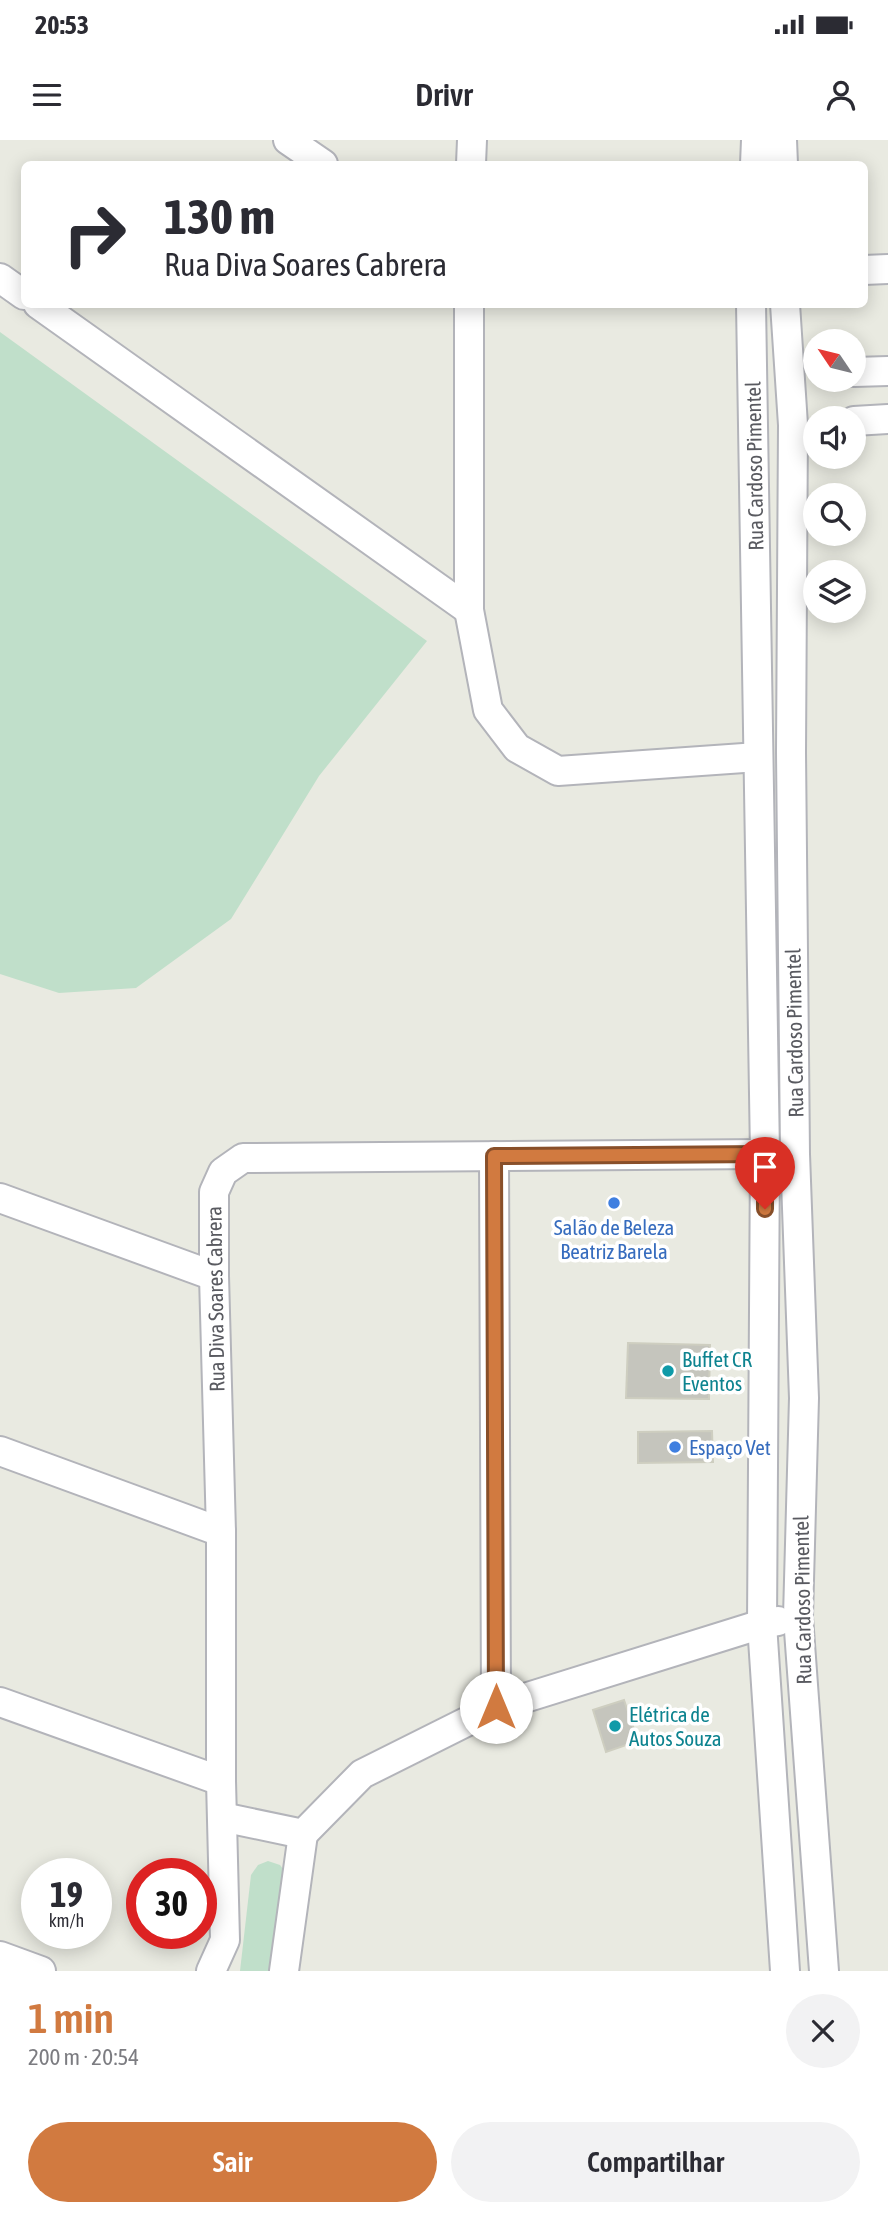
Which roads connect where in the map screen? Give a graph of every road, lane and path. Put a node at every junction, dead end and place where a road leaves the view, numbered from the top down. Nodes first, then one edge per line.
1 (288, 140) edge
2 (472, 140) edge
3 (755, 140) edge
4 (782, 140) edge
5 (319, 161) edge
6 (471, 161) edge
7 (755, 161) edge
8 (783, 161) edge
9 (888, 268) edge
10 (868, 270) edge
11 (0, 278) edge
12 (21, 293) edge
13 (44, 308) edge
14 (468, 308) edge
15 (751, 308) edge
16 (786, 308) edge
17 (752, 371) junction
18 (888, 371) edge
19 (866, 372) edge
20 (802, 374) edge
21 (803, 406) edge
22 (888, 419) edge
23 (866, 420) edge
24 (803, 424) edge
25 (754, 426) junction
26 (803, 449) edge
27 (469, 610) junction
28 (758, 757) junction
29 (765, 1154) junction
30 (494, 1156) junction
31 (0, 1198) edge
32 (214, 1276) junction
33 (0, 1451) edge
34 (221, 1532) junction
35 (798, 1618) junction
36 (762, 1624) junction
37 (0, 1702) edge
38 (496, 1707) junction
39 (221, 1781) junction
40 (222, 1817) junction
41 (303, 1835) junction
42 (0, 1956) edge
43 (41, 1971) edge
44 (211, 1971) edge
45 (284, 1971) edge
46 (785, 1971) edge
47 (824, 1971) edge

1 - 5 street
2 - 6 street
3 - 7 street
4 - 8 street
9 - 10 street
11 - 12 street
13 - 27 street
14 - 27 street
15 - 17 street, Rua Cardoso Pimentel
16 - 20 street, Rua Cardoso Pimentel
17 - 20 street
17 - 25 street, Rua Cardoso Pimentel
18 - 19 street
20 - 21 street, Rua Cardoso Pimentel
22 - 23 street
24 - 25 street
25 - 28 street, Rua Cardoso Pimentel
26 - 35 street, Rua Cardoso Pimentel
27 - 28 street
28 - 29 street, Rua Cardoso Pimentel
29 - 30 street, Rua Diva Soares Cabrera
29 - 36 street, Rua Cardoso Pimentel
30 - 32 street, Rua Diva Soares Cabrera
30 - 38 street
31 - 32 street
32 - 34 street, Rua Diva Soares Cabrera
33 - 34 street
34 - 39 street, Rua Diva Soares Cabrera
35 - 36 street
35 - 47 street, Rua Cardoso Pimentel
36 - 38 street
36 - 46 street, Rua Cardoso Pimentel
37 - 39 street
38 - 41 street
39 - 40 street, Rua Diva Soares Cabrera
40 - 41 street
40 - 44 street, Rua Diva Soares Cabrera
41 - 45 street
42 - 43 street

